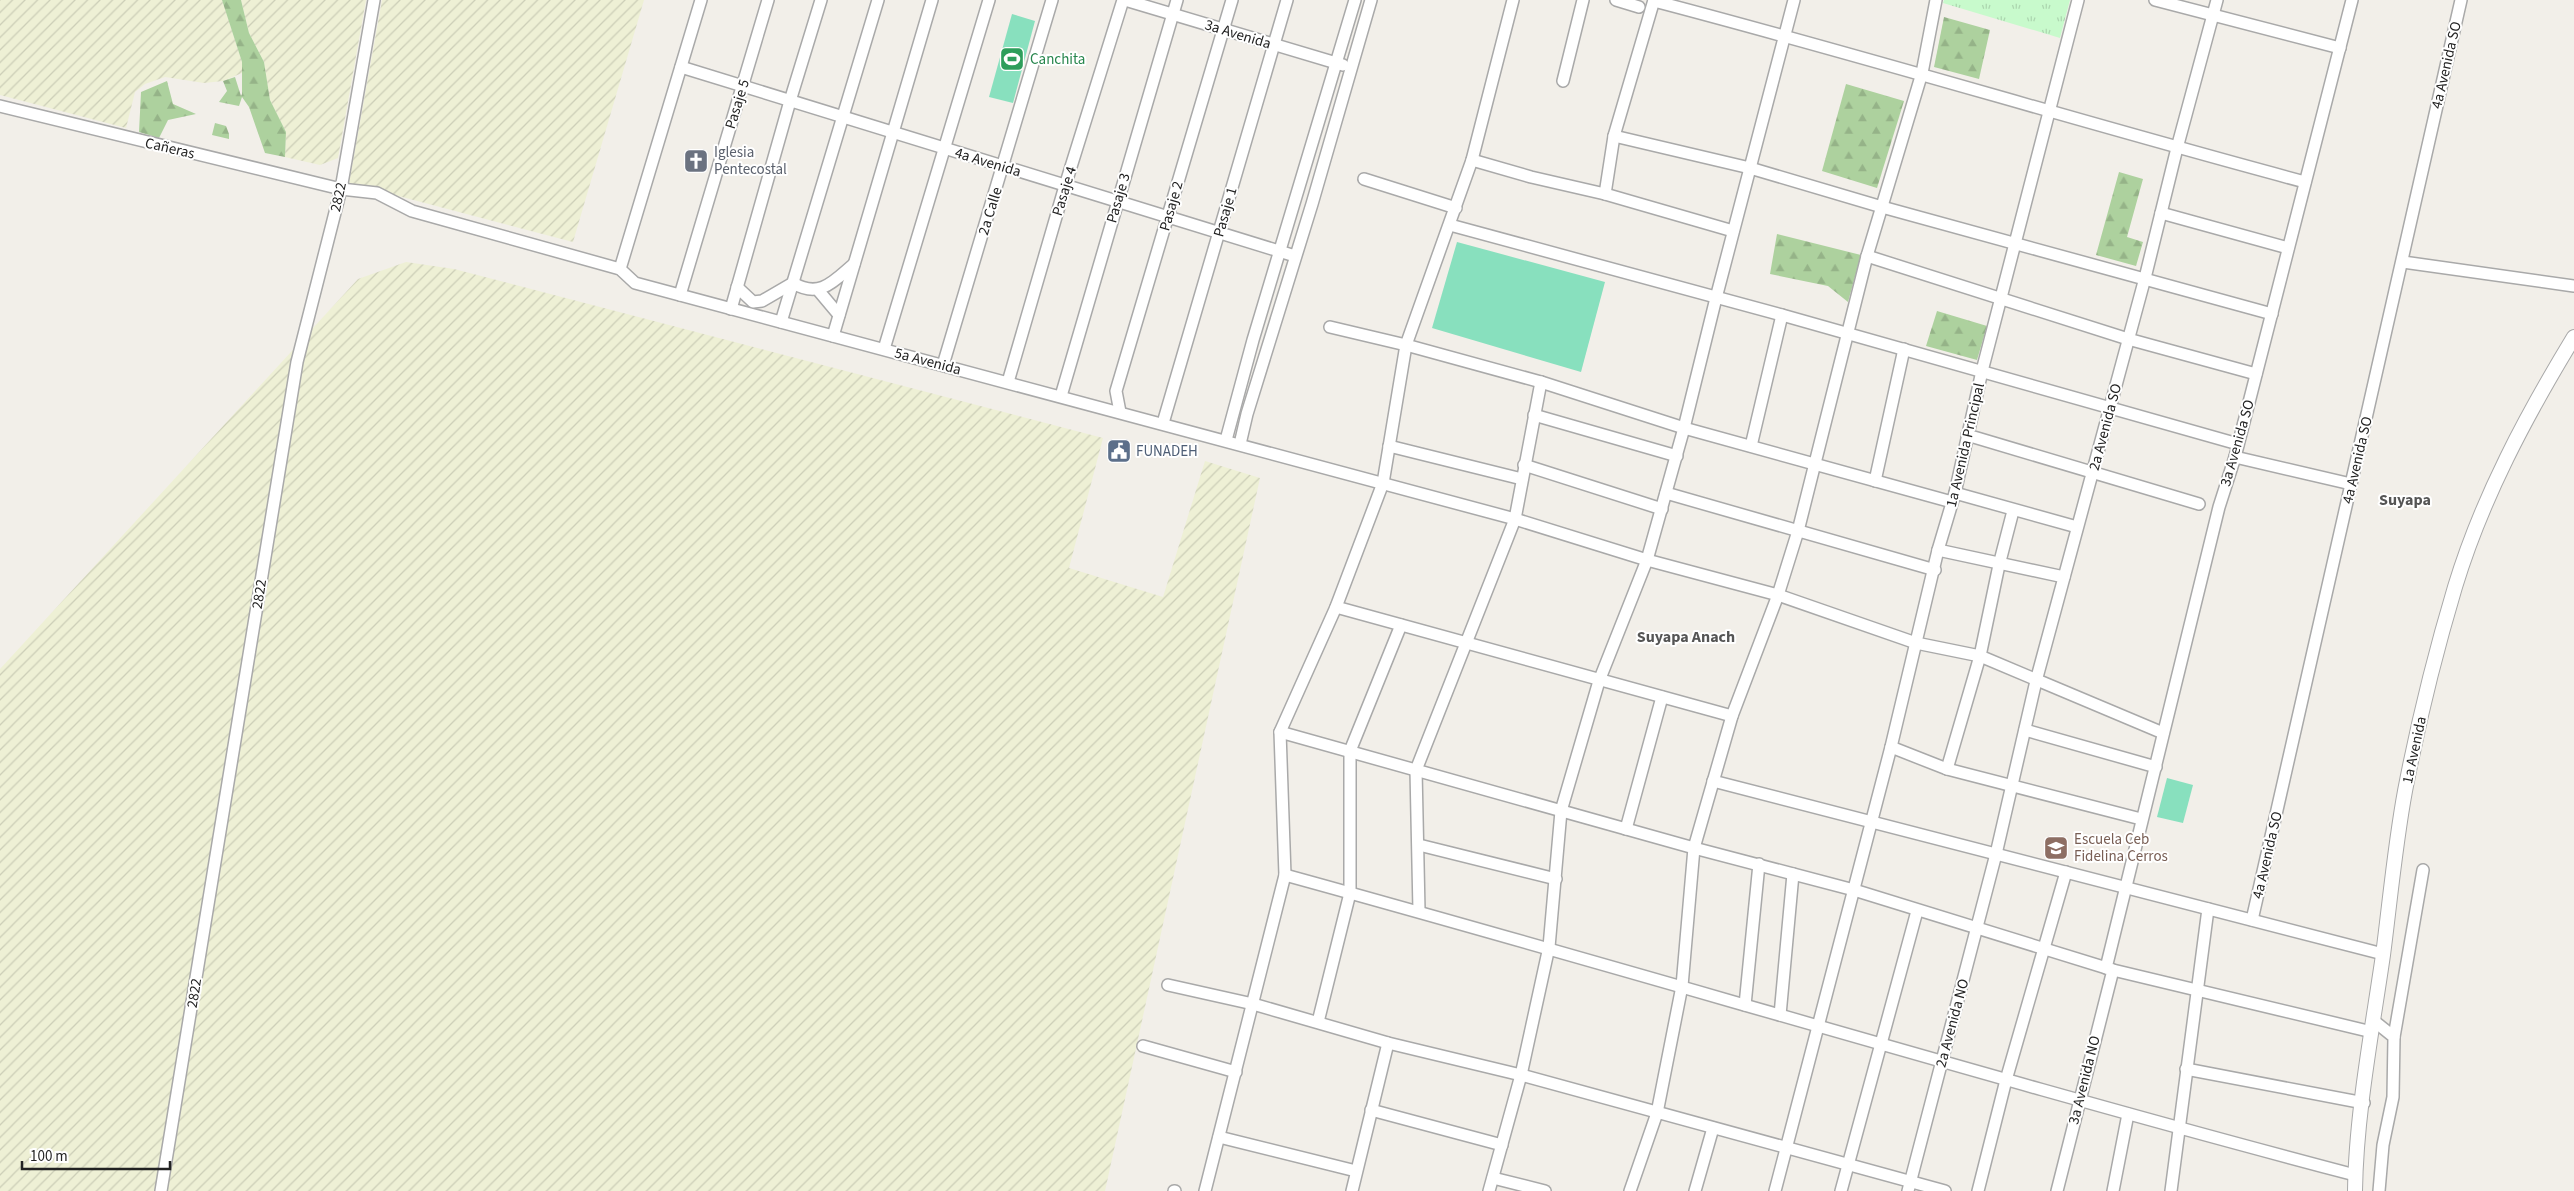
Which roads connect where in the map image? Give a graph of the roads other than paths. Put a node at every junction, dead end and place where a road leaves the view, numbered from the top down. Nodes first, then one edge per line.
1 (374, 0) edge
2 (700, 0) edge
3 (768, 0) edge
4 (821, 0) edge
5 (878, 0) edge
6 (932, 0) edge
7 (988, 0) edge
8 (1052, 0) edge
9 (1124, 0) edge
10 (1177, 0) edge
11 (1232, 0) edge
12 (1287, 0) edge
13 (1355, 0) edge
14 (1371, 0) edge
15 (1513, 0) edge
16 (1582, 0) edge
17 (1617, 0) edge
18 (1794, 0) edge
19 (1936, 0) edge
20 (2078, 0) edge
21 (2156, 0) edge
22 (2217, 0) edge
23 (2352, 0) edge
24 (2461, 0) edge
25 (1654, 1) edge
26 (1639, 7) dead end
27 (1173, 14) junction
28 (2213, 15) junction
29 (1223, 29) junction
30 (1786, 36) junction
31 (1274, 45) junction
32 (2340, 48) junction
33 (1337, 64) junction
34 (681, 67) junction
35 (1352, 68) junction
36 (1922, 73) junction
37 (1563, 81) dead end
38 (742, 86) junction
39 (790, 101) junction
40 (0, 106) edge
41 (2050, 111) junction
42 (844, 118) junction
43 (894, 133) junction
44 (1614, 136) junction
45 (945, 148) junction
46 (2176, 148) junction
47 (1472, 160) junction
48 (1003, 166) junction
49 (1750, 168) junction
50 (1364, 179) dead end
51 (2305, 182) junction
52 (1065, 186) junction
53 (341, 189) junction
54 (1604, 194) junction
55 (1117, 201) junction
56 (1882, 207) junction
57 (1456, 208) junction
58 (2161, 213) junction
59 (1168, 217) junction
60 (1450, 225) junction
61 (1733, 231) junction
62 (1219, 233) junction
63 (2015, 243) junction
64 (2288, 248) junction
65 (1280, 252) junction
66 (1295, 256) junction
67 (1867, 256) junction
68 (2403, 262) junction
69 (854, 264) junction
70 (620, 269) junction
71 (2145, 278) junction
72 (793, 283) junction
73 (2574, 286) edge
74 (737, 287) junction
75 (818, 290) junction
76 (680, 295) junction
77 (1716, 298) junction
78 (2002, 298) junction
79 (731, 308) junction
80 (1782, 314) junction
81 (2272, 314) junction
82 (839, 315) junction
83 (781, 322) junction
84 (1330, 327) dead end
85 (1846, 332) junction
86 (833, 336) junction
87 (2574, 337) edge
88 (2128, 339) junction
89 (1406, 345) junction
90 (884, 349) junction
91 (1904, 350) junction
92 (943, 365) junction
93 (1982, 371) junction
94 (2256, 374) junction
95 (1008, 382) junction
96 (1541, 382) junction
97 (1061, 396) junction
98 (2110, 406) junction
99 (1120, 412) junction
100 (1534, 415) junction
101 (1163, 423) junction
102 (1684, 428) junction
103 (1967, 436) junction
104 (1226, 440) junction
105 (1240, 444) junction
106 (2238, 444) junction
107 (1389, 446) junction
108 (1751, 446) junction
109 (1677, 456) junction
110 (2235, 457) junction
111 (1816, 464) junction
112 (1524, 465) junction
113 (2092, 472) junction
114 (1522, 479) junction
115 (1875, 481) junction
116 (1384, 483) junction
117 (2351, 484) junction
118 (1666, 493) junction
119 (1953, 498) junction
120 (2199, 504) dead end
121 (1662, 509) junction
122 (2013, 511) junction
123 (1515, 519) junction
124 (2077, 527) junction
125 (1798, 531) junction
126 (1938, 550) junction
127 (1647, 560) junction
128 (1999, 565) junction
129 (1935, 570) junction
130 (2064, 577) junction
131 (1778, 596) junction
132 (1336, 607) junction
133 (1401, 625) junction
134 (1467, 642) junction
135 (1916, 643) junction
136 (1980, 656) junction
137 (2036, 680) junction
138 (1599, 681) junction
139 (1662, 697) junction
140 (1732, 716) junction
141 (2025, 730) junction
142 (1280, 732) junction
143 (2164, 733) junction
144 (1891, 747) junction
145 (1350, 751) junction
146 (2156, 767) junction
147 (1947, 768) junction
148 (1416, 770) junction
149 (1713, 781) junction
150 (2011, 784) junction
151 (1560, 811) junction
152 (2141, 819) junction
153 (1871, 822) junction
154 (1626, 829) junction
155 (1418, 845) junction
156 (1694, 848) junction
157 (1996, 854) junction
158 (1760, 864) junction
159 (2423, 870) dead end
160 (2066, 872) junction
161 (1793, 874) junction
162 (1284, 875) junction
163 (1556, 879) junction
164 (2125, 887) junction
165 (1854, 890) junction
166 (1350, 893) junction
167 (2208, 909) junction
168 (1917, 910) junction
169 (1418, 911) junction
170 (2252, 920) junction
171 (1977, 929) junction
172 (1549, 947) junction
173 (2044, 948) junction
174 (2383, 954) junction
175 (2110, 969) junction
176 (1168, 985) dead end
177 (1682, 986) junction
178 (2197, 992) junction
179 (1253, 1004) junction
180 (1745, 1005) junction
181 (1780, 1015) junction
182 (1318, 1022) junction
183 (1818, 1026) junction
184 (2373, 1027) junction
185 (2394, 1037) junction
186 (1388, 1043) junction
187 (1882, 1043) junction
188 (1143, 1046) dead end
189 (1942, 1061) junction
190 (2186, 1069) junction
191 (1236, 1072) junction
192 (1521, 1075) junction
193 (2006, 1080) junction
194 (2079, 1100) junction
195 (2364, 1102) junction
196 (1371, 1110) junction
197 (1657, 1113) junction
198 (2128, 1114) junction
199 (1713, 1128) junction
200 (2178, 1128) junction
201 (1219, 1136) junction
202 (1502, 1145) junction
203 (1786, 1146) junction
204 (1848, 1164) junction
205 (1356, 1171) junction
206 (2355, 1175) junction
207 (1493, 1178) junction
208 (1909, 1186) edge
209 (161, 1191) edge
210 (1206, 1191) edge
211 (1352, 1191) edge
212 (1489, 1191) edge
213 (1544, 1191) edge
214 (1630, 1191) edge
215 (1696, 1191) edge
216 (1775, 1191) edge
217 (1841, 1191) edge
218 (1945, 1191) edge
219 (1978, 1191) edge
220 (2056, 1191) edge
221 (2114, 1191) edge
222 (2171, 1191) edge
223 (2355, 1191) edge
224 (2379, 1191) edge

1 - 53 street, 2822
2 - 34 street
3 - 38 street, Pasaje 5
4 - 39 street
5 - 42 street
6 - 43 street
7 - 45 street
8 - 48 street, 2a Calle
9 - 27 street, 3a Avenida
9 - 52 street, Pasaje 4
10 - 27 street, Pasaje 3
11 - 29 street, Pasaje 2
12 - 31 street, Pasaje 1
13 - 33 street
14 - 35 street
15 - 47 street
16 - 37 street
17 - 26 street
18 - 30 street
19 - 36 street
20 - 41 street, 1a Avenida Principal
21 - 28 street
22 - 28 street, 2a Avenida SO
23 - 32 street, 3a Avenida SO
24 - 68 street, 4a Avenida SO
25 - 30 street
25 - 44 street
27 - 29 street, 3a Avenida
27 - 55 street, Pasaje 3
28 - 32 street
28 - 46 street, 2a Avenida SO
29 - 31 street, 3a Avenida
29 - 59 street, Pasaje 2
30 - 36 street
30 - 49 street
31 - 33 street, 3a Avenida
31 - 62 street, Pasaje 1
32 - 51 street, 3a Avenida SO
33 - 35 street, 3a Avenida
33 - 65 street
34 - 38 street, 4a Avenida
34 - 70 street
35 - 66 street
36 - 41 street
36 - 56 street
38 - 39 street, 4a Avenida
38 - 76 street, Pasaje 5
39 - 42 street, 4a Avenida
39 - 74 street
40 - 53 street, Cañeras
41 - 46 street
41 - 63 street, 1a Avenida Principal
42 - 43 street, 4a Avenida
42 - 72 street
43 - 45 street, 4a Avenida
43 - 69 street
44 - 49 street
44 - 54 street
45 - 48 street, 4a Avenida
45 - 90 street
46 - 51 street
46 - 58 street, 2a Avenida SO
47 - 54 street
47 - 57 street
48 - 52 street, 4a Avenida
48 - 92 street, 2a Calle
49 - 56 street
49 - 61 street
50 - 57 street
51 - 64 street, 3a Avenida SO
52 - 55 street, 4a Avenida
52 - 95 street, Pasaje 4
53 - 70 street, Cañeras
53 - 209 street, 2822
54 - 61 street
55 - 59 street, 4a Avenida
55 - 97 street, Pasaje 3
56 - 63 street
56 - 67 street
57 - 60 street
58 - 64 street
58 - 71 street, 2a Avenida SO
59 - 62 street, 4a Avenida
59 - 99 street, Pasaje 2
60 - 77 street
60 - 89 street
61 - 77 street
62 - 65 street, 4a Avenida
62 - 101 street, Pasaje 1
63 - 71 street
63 - 78 street, 1a Avenida Principal
64 - 81 street, 3a Avenida SO
65 - 66 street, 4a Avenida
65 - 104 street
66 - 105 street
67 - 78 street
67 - 85 street
68 - 73 street
68 - 117 street, 4a Avenida SO
69 - 75 street
69 - 82 street
70 - 76 street, 5a Avenida
71 - 81 street
71 - 88 street, 2a Avenida SO
72 - 74 street
72 - 75 street
72 - 83 street
74 - 79 street
75 - 82 street
76 - 79 street, 5a Avenida
77 - 80 street
77 - 102 street
78 - 88 street
78 - 93 street, 1a Avenida Principal
79 - 83 street, 5a Avenida
80 - 85 street
80 - 108 street
81 - 94 street, 3a Avenida SO
82 - 86 street
83 - 86 street, 5a Avenida
84 - 89 street
85 - 91 street
85 - 111 street
86 - 90 street, 5a Avenida
87 - 174 street, 1a Avenida
88 - 94 street
88 - 98 street, 2a Avenida SO
89 - 96 street
89 - 107 street
90 - 92 street, 5a Avenida
91 - 93 street
91 - 115 street
92 - 95 street, 5a Avenida
93 - 98 street
93 - 103 street, 1a Avenida Principal
94 - 106 street, 3a Avenida SO
95 - 97 street, 5a Avenida
96 - 100 street
96 - 102 street
97 - 99 street, 5a Avenida
98 - 106 street
98 - 113 street, 2a Avenida SO
99 - 101 street, 5a Avenida
100 - 109 street
100 - 112 street
101 - 104 street, 5a Avenida
102 - 108 street
102 - 109 street
103 - 113 street
103 - 119 street, 1a Avenida Principal
104 - 105 street, 5a Avenida
105 - 116 street, 5a Avenida
106 - 110 street, 3a Avenida SO
107 - 114 street
107 - 116 street
108 - 111 street
109 - 118 street
110 - 117 street
110 - 143 street, 3a Avenida SO
111 - 115 street
111 - 125 street
112 - 114 street
112 - 121 street
113 - 120 street
113 - 124 street, 2a Avenida SO
114 - 123 street
115 - 119 street
116 - 123 street, 5a Avenida
116 - 132 street
117 - 170 street, 4a Avenida SO
118 - 121 street
118 - 125 street
119 - 122 street
119 - 126 street, 1a Avenida Principal
121 - 127 street
122 - 124 street
122 - 128 street
123 - 127 street, 5a Avenida
123 - 134 street
124 - 130 street, 2a Avenida SO
125 - 129 street
125 - 131 street
126 - 128 street
126 - 129 street, 1a Avenida Principal
127 - 131 street, 5a Avenida
127 - 138 street
128 - 130 street
128 - 136 street
129 - 135 street, 1a Avenida Principal
130 - 137 street, 2a Avenida SO
131 - 135 street, 5a Avenida
131 - 140 street
132 - 133 street
132 - 142 street
133 - 134 street
133 - 145 street
134 - 138 street
134 - 148 street
135 - 136 street, 5a Avenida
135 - 144 street, 1a Avenida Principal
136 - 137 street, 5a Avenida
136 - 147 street
137 - 141 street, 2a Avenida SO
137 - 143 street, 5a Avenida
138 - 139 street
138 - 151 street
139 - 140 street
139 - 154 street
140 - 149 street
141 - 146 street
141 - 150 street, 2a Avenida SO
142 - 145 street
142 - 162 street
143 - 146 street, 3a Avenida SO
144 - 147 street
144 - 153 street, 1a Avenida Principal
145 - 148 street
145 - 166 street
146 - 152 street, 3a Avenida SO
147 - 150 street
148 - 151 street
148 - 155 street
149 - 153 street
149 - 156 street
150 - 152 street
150 - 157 street, 2a Avenida SO
151 - 154 street
151 - 163 street
152 - 164 street, 3a Avenida SO
153 - 157 street
153 - 165 street, 1a Avenida Principal
154 - 156 street
155 - 163 street
155 - 169 street
156 - 158 street
156 - 177 street
157 - 160 street
157 - 171 street, 2a Avenida NO
158 - 161 street
158 - 180 street
159 - 185 street
160 - 164 street
160 - 173 street
161 - 165 street
161 - 181 street
162 - 166 street
162 - 179 street
163 - 172 street
164 - 167 street
164 - 175 street, 3a Avenida NO
165 - 168 street
165 - 183 street, 1a Avenida Principal
166 - 169 street
166 - 182 street
167 - 170 street
167 - 178 street
168 - 171 street
168 - 187 street
169 - 172 street
170 - 174 street
171 - 173 street
171 - 189 street, 2a Avenida NO
172 - 177 street
172 - 192 street
173 - 175 street
173 - 193 street
174 - 184 street, 1a Avenida
175 - 178 street
175 - 194 street, 3a Avenida NO
176 - 179 street
177 - 180 street
177 - 197 street
178 - 184 street
178 - 190 street
179 - 182 street
179 - 191 street
180 - 181 street
181 - 183 street
182 - 186 street
183 - 187 street
183 - 203 street, 1a Avenida Principal
184 - 185 street
184 - 195 street, 1a Avenida
185 - 224 street
186 - 192 street
186 - 196 street
187 - 189 street
187 - 204 street
188 - 191 street
189 - 193 street
189 - 208 street, 2a Avenida NO
190 - 195 street
190 - 200 street
191 - 201 street
192 - 197 street
192 - 202 street
193 - 194 street
193 - 219 street
194 - 198 street
194 - 220 street, 3a Avenida NO
195 - 206 street, 1a Avenida
196 - 202 street
196 - 205 street
197 - 199 street
197 - 214 street
198 - 200 street
198 - 221 street
199 - 203 street
199 - 215 street
200 - 206 street
200 - 222 street
201 - 205 street
201 - 210 street
202 - 207 street
203 - 204 street
203 - 216 street, 1a Avenida Principal
204 - 208 street
204 - 217 street
205 - 211 street
206 - 223 street, 1a Avenida
207 - 212 street
207 - 213 street
208 - 218 street

